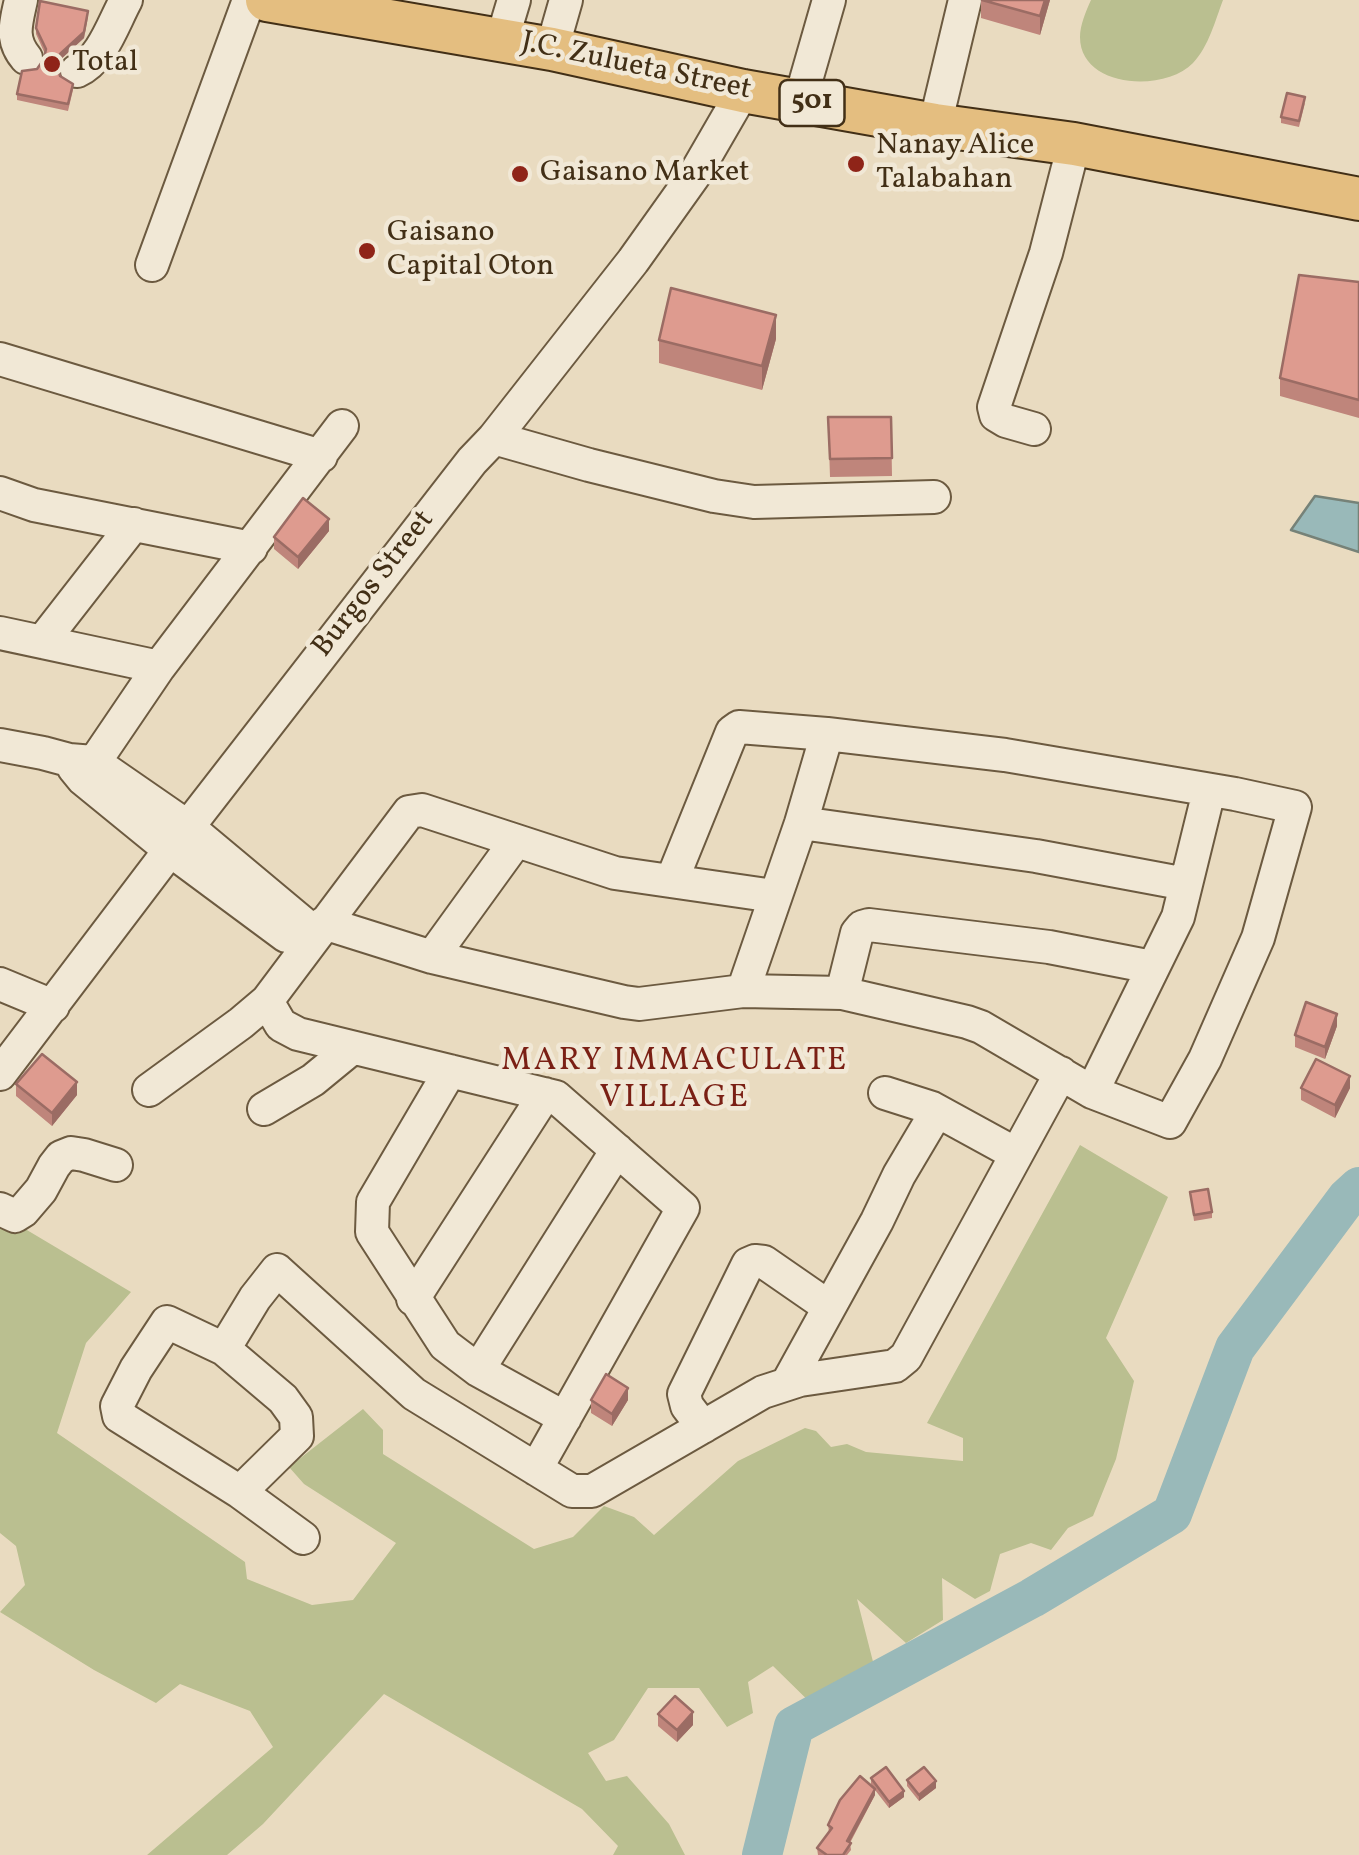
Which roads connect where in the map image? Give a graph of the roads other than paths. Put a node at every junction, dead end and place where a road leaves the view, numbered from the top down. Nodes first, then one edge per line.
1 (21, 0) edge
2 (126, 0) edge
3 (248, 0) edge
4 (267, 0) edge
5 (566, 0) edge
6 (829, 0) edge
7 (965, 0) edge
8 (372, 9) edge
9 (508, 20) edge
10 (552, 49) junction
11 (26, 58) dead end
12 (77, 71) dead end
13 (742, 91) junction
14 (800, 100) junction
15 (936, 126) junction
16 (1074, 144) junction
17 (1359, 199) edge
18 (152, 264) dead end
19 (0, 359) edge
20 (342, 426) dead end
21 (1034, 430) dead end
22 (494, 438) junction
23 (321, 456) junction
24 (0, 493) edge
25 (934, 497) dead end
26 (134, 524) junction
27 (251, 548) junction
28 (0, 634) edge
29 (42, 642) junction
30 (159, 666) junction
31 (827, 734) junction
32 (0, 745) edge
33 (82, 767) junction
34 (1209, 791) junction
35 (800, 823) junction
36 (179, 838) junction
37 (516, 841) junction
38 (672, 880) junction
39 (1186, 884) junction
40 (774, 896) junction
41 (314, 936) junction
42 (432, 957) junction
43 (1152, 967) junction
44 (0, 984) edge
45 (743, 991) junction
46 (842, 993) junction
47 (267, 1001) junction
48 (54, 1006) junction
49 (352, 1048) junction
50 (450, 1071) junction
51 (1062, 1073) junction
52 (0, 1074) edge
53 (150, 1090) dead end
54 (1092, 1092) junction
55 (545, 1094) junction
56 (884, 1094) dead end
57 (264, 1109) dead end
58 (937, 1111) junction
59 (617, 1150) junction
60 (1016, 1154) junction
61 (116, 1166) dead end
62 (0, 1209) edge
63 (414, 1300) junction
64 (829, 1307) junction
65 (224, 1350) junction
66 (478, 1370) junction
67 (787, 1384) junction
68 (565, 1418) junction
69 (702, 1427) junction
70 (536, 1469) junction
71 (240, 1492) junction
72 (303, 1538) dead end

1 - 11 street
2 - 12 street
3 - 18 street
4 - 8 main road, J.C. Zulueta Street / 501
5 - 10 street
6 - 14 street
7 - 15 street
8 - 9 main road, J.C. Zulueta Street / 501
9 - 10 main road, J.C. Zulueta Street / 501
10 - 13 main road, J.C. Zulueta Street / 501
13 - 14 main road, J.C. Zulueta Street / 501
13 - 22 street, Burgos Street
14 - 15 main road, J.C. Zulueta Street / 501
15 - 16 main road, J.C. Zulueta Street / 501
16 - 17 main road, J.C. Zulueta Street / 501
16 - 21 street
19 - 23 street
20 - 23 street
22 - 25 street
22 - 36 street, Burgos Street
23 - 27 street
24 - 26 street
26 - 27 street
26 - 29 street
27 - 30 street
28 - 29 street
29 - 30 street
30 - 33 street
31 - 34 street
31 - 35 street
31 - 38 street
32 - 33 street
33 - 36 street
34 - 39 street
34 - 54 street
35 - 39 street
35 - 40 street
36 - 41 street
36 - 48 street, Burgos Street
37 - 38 street
37 - 41 street
37 - 42 street
38 - 40 street
39 - 43 street
40 - 45 street
41 - 42 street
41 - 47 street
42 - 45 street
43 - 46 street
43 - 54 street
44 - 48 street
45 - 46 street
46 - 51 street
47 - 49 street
47 - 53 street
48 - 52 street, Burgos Street
49 - 50 street
49 - 57 street
50 - 55 street
50 - 63 street
51 - 54 street
51 - 60 street
55 - 59 street
55 - 63 street
56 - 58 street
58 - 60 street
58 - 64 street
59 - 66 street
59 - 68 street
60 - 67 street
61 - 62 street
63 - 66 street
64 - 67 street
64 - 69 street
65 - 70 street
65 - 71 street
65 - 71 street
66 - 68 street
67 - 69 street
68 - 70 street
69 - 70 street
71 - 72 street

